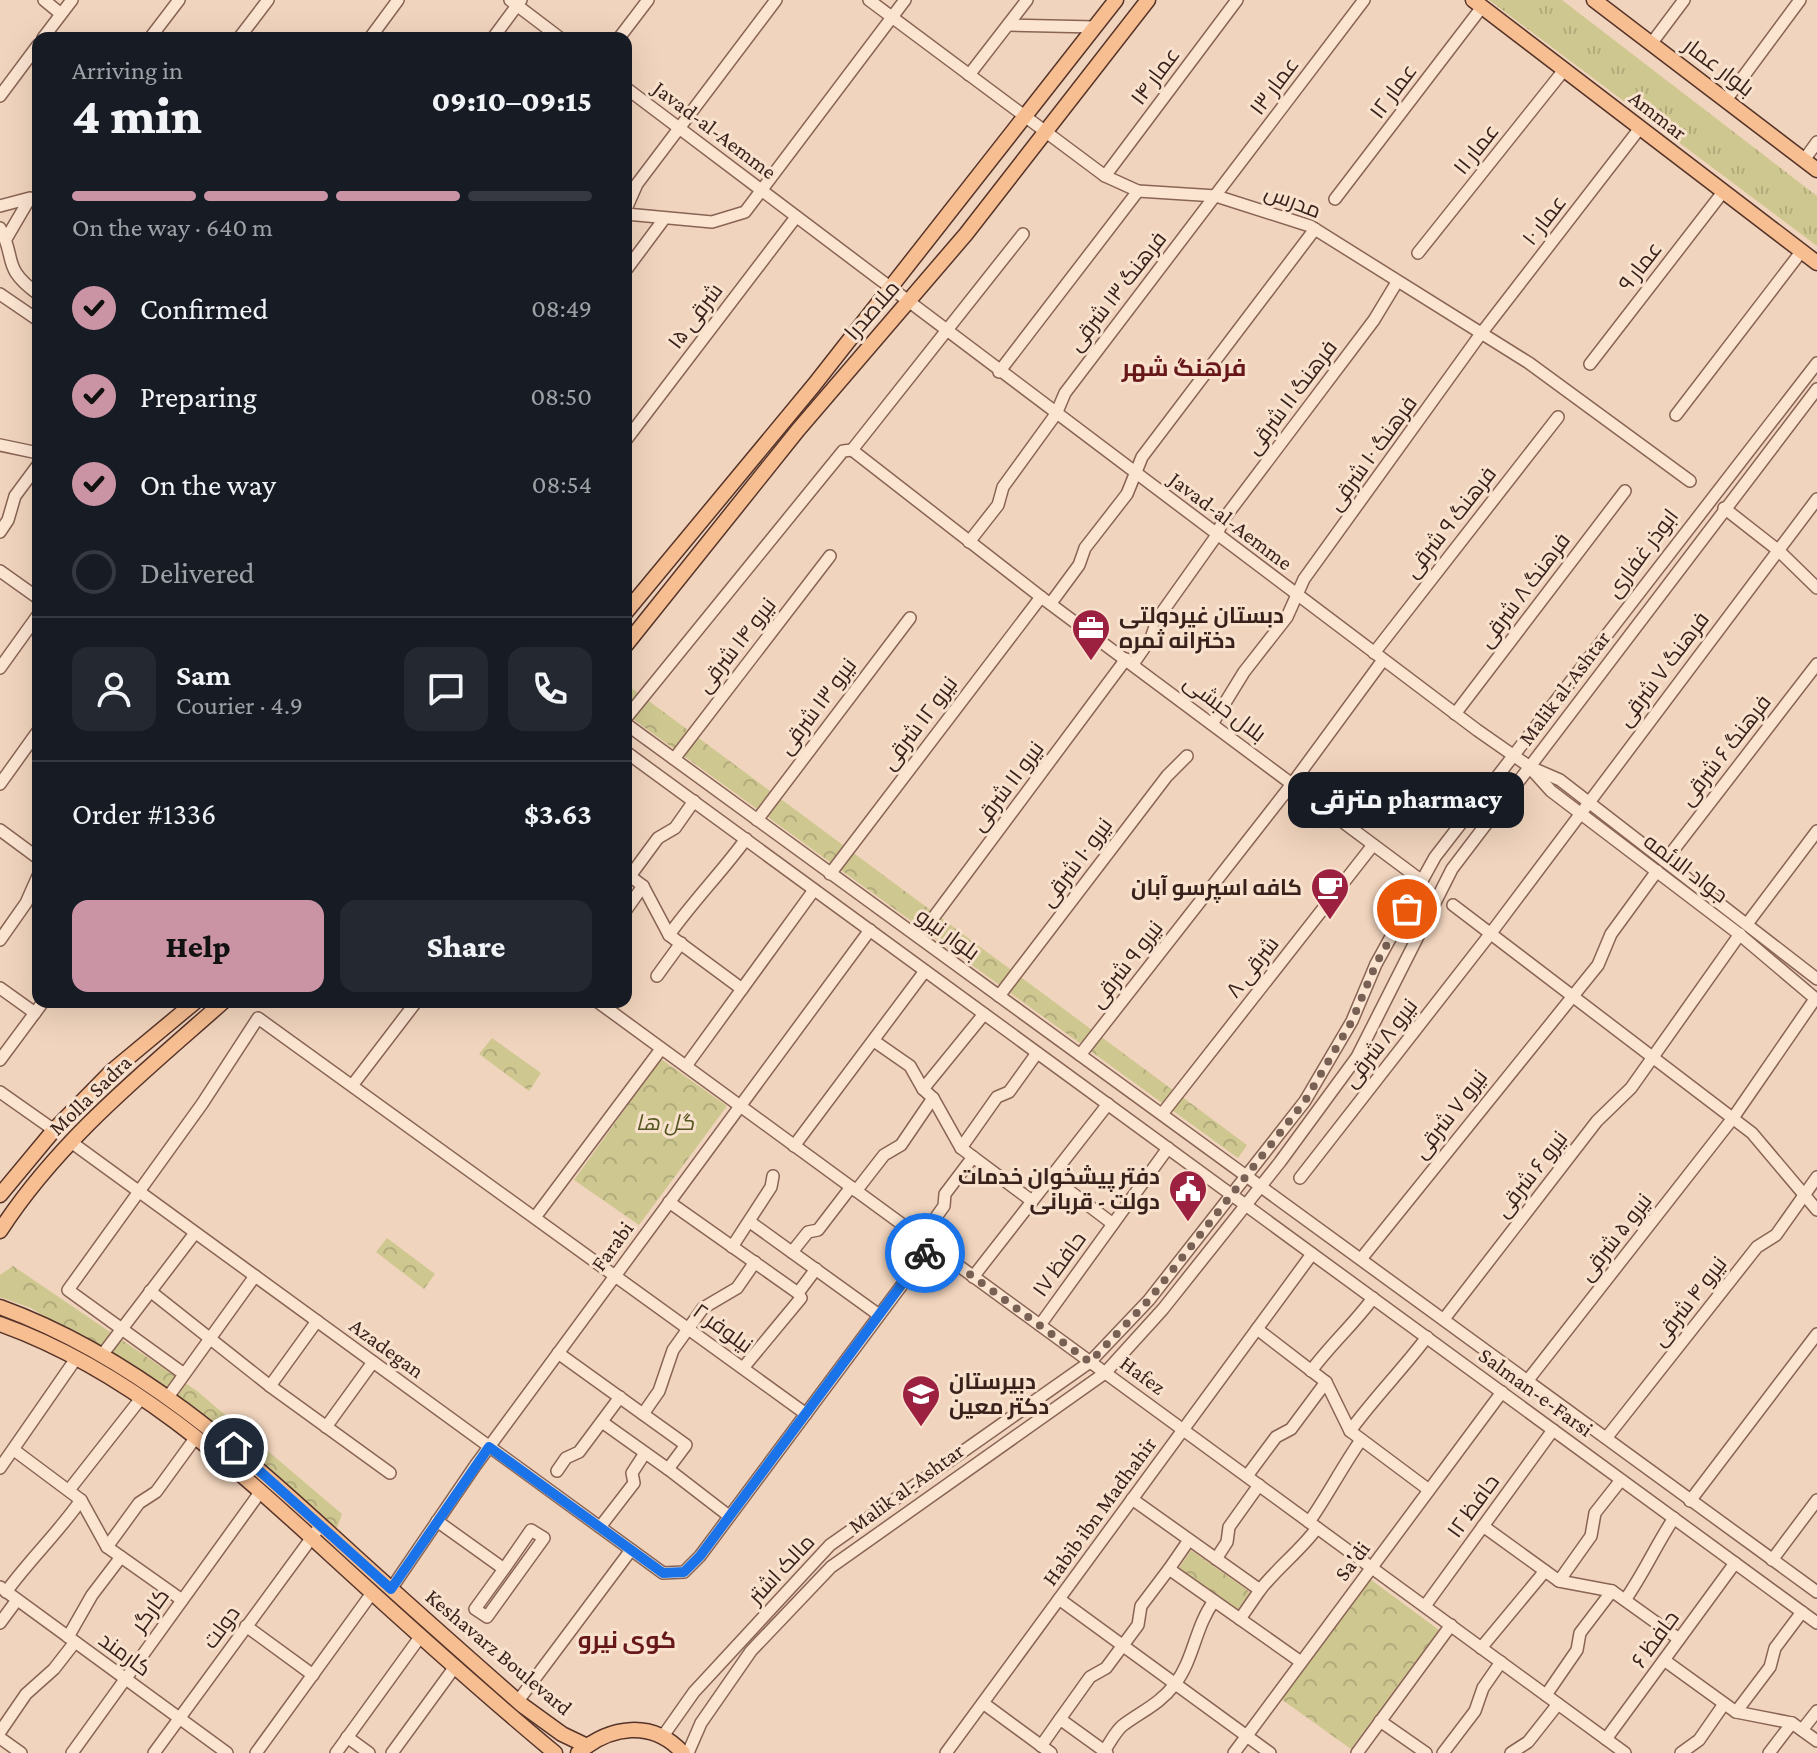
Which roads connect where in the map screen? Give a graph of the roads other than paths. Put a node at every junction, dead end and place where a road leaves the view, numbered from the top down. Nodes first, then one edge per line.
1 (44, 0) edge
2 (72, 0) edge
3 (179, 0) edge
4 (268, 0) edge
5 (398, 0) edge
6 (648, 0) edge
7 (776, 0) edge
8 (869, 0) edge
9 (905, 0) edge
10 (1027, 0) edge
11 (1116, 0) edge
12 (1148, 0) edge
13 (1237, 0) edge
14 (1364, 0) edge
15 (1594, 0) edge
16 (1684, 0) edge
17 (1800, 0) edge
18 (516, 2) edge
19 (1478, 4) edge
20 (61, 14) junction
21 (892, 18) junction
22 (1008, 25) junction
23 (1095, 27) junction
24 (48, 32) edge
25 (155, 32) edge
26 (244, 32) edge
27 (374, 32) edge
28 (497, 32) edge
29 (553, 32) edge
30 (624, 32) edge
31 (1651, 44) junction
32 (32, 53) edge
33 (1564, 70) junction
34 (969, 75) junction
35 (632, 93) edge
36 (0, 96) edge
37 (1726, 100) junction
38 (1024, 116) junction
39 (679, 128) junction
40 (1640, 128) junction
41 (1045, 131) junction
42 (1817, 142) edge
43 (1804, 160) junction
44 (1817, 170) edge
45 (1105, 176) junction
46 (762, 190) junction
47 (1138, 191) junction
48 (1723, 192) junction
49 (32, 195) edge
50 (1216, 196) junction
51 (632, 197) edge
52 (30, 198) junction
53 (1335, 199) dead end
54 (0, 206) edge
55 (632, 213) edge
56 (796, 217) junction
57 (664, 219) junction
58 (1315, 229) junction
59 (3, 234) edge
60 (1023, 234) dead end
61 (1801, 252) junction
62 (1418, 253) dead end
63 (632, 262) edge
64 (1817, 263) edge
65 (1397, 282) junction
66 (890, 288) junction
67 (32, 290) edge
68 (0, 294) edge
69 (908, 302) junction
70 (32, 316) edge
71 (945, 332) junction
72 (1480, 335) junction
73 (1817, 363) edge
74 (1590, 364) dead end
75 (999, 372) junction
76 (1817, 389) edge
77 (1056, 414) junction
78 (1676, 415) dead end
79 (1558, 417) dead end
80 (632, 432) edge
81 (0, 445) edge
82 (852, 450) junction
83 (32, 452) edge
84 (32, 473) edge
85 (1136, 474) junction
86 (1690, 481) dead end
87 (1625, 491) dead end
88 (1817, 499) edge
89 (1724, 508) junction
90 (0, 532) edge
91 (1217, 535) junction
92 (969, 542) junction
93 (1779, 551) junction
94 (830, 556) dead end
95 (0, 571) edge
96 (1817, 588) edge
97 (32, 594) edge
98 (1297, 595) junction
99 (1046, 600) junction
100 (632, 605) edge
101 (910, 618) dead end
102 (32, 623) edge
103 (632, 638) edge
104 (1379, 656) junction
105 (1130, 662) junction
106 (1817, 664) edge
107 (0, 668) edge
108 (632, 711) edge
109 (1455, 714) junction
110 (1212, 724) junction
111 (632, 728) edge
112 (32, 743) edge
113 (1512, 755) junction
114 (1187, 756) dead end
115 (674, 759) junction
116 (632, 761) edge
117 (1530, 767) junction
118 (0, 784) edge
119 (1292, 784) junction
120 (694, 801) junction
121 (1588, 802) junction
122 (1580, 813) junction
123 (757, 820) junction
124 (0, 830) edge
125 (1817, 831) edge
126 (746, 839) junction
127 (1373, 845) junction
128 (32, 854) edge
129 (1665, 861) junction
130 (632, 870) edge
131 (1657, 871) junction
132 (830, 874) junction
133 (632, 878) edge
134 (1422, 881) junction
135 (643, 886) junction
136 (32, 890) edge
137 (814, 890) junction
138 (632, 902) edge
139 (1453, 905) dead end
140 (1743, 929) junction
141 (870, 930) junction
142 (1491, 933) junction
143 (669, 935) junction
144 (919, 937) junction
145 (0, 940) edge
146 (681, 943) junction
147 (925, 971) junction
148 (657, 976) dead end
149 (1817, 979) edge
150 (0, 988) edge
151 (742, 989) junction
152 (999, 996) junction
153 (1572, 996) junction
154 (1816, 1000) edge
155 (39, 1008) edge
156 (188, 1008) edge
157 (216, 1008) edge
158 (411, 1008) edge
159 (606, 1008) edge
160 (35, 1013) junction
161 (984, 1014) junction
162 (874, 1041) junction
163 (661, 1049) junction
164 (1037, 1053) junction
165 (1080, 1055) junction
166 (1654, 1058) junction
167 (0, 1060) edge
168 (686, 1066) junction
169 (354, 1083) junction
170 (923, 1089) junction
171 (0, 1092) edge
172 (933, 1098) junction
173 (1108, 1104) junction
174 (740, 1106) junction
175 (1162, 1114) junction
176 (1733, 1118) junction
177 (54, 1130) junction
178 (71, 1142) junction
179 (794, 1146) junction
180 (961, 1148) junction
181 (1168, 1148) junction
182 (973, 1157) junction
183 (1246, 1175) junction
184 (773, 1176) dead end
185 (1051, 1177) junction
186 (1817, 1177) edge
187 (1300, 1178) dead end
188 (1261, 1186) junction
189 (854, 1189) junction
190 (140, 1192) junction
191 (1231, 1194) junction
192 (1805, 1194) junction
193 (0, 1195) edge
194 (1032, 1201) junction
195 (669, 1202) junction
196 (1246, 1205) junction
197 (1817, 1210) edge
198 (536, 1216) junction
199 (750, 1222) junction
200 (1113, 1224) junction
201 (0, 1231) edge
202 (195, 1233) junction
203 (921, 1238) junction
204 (931, 1246) junction
205 (732, 1247) junction
206 (792, 1252) junction
207 (1312, 1254) junction
208 (1361, 1259) junction
209 (755, 1262) junction
210 (816, 1269) junction
211 (616, 1274) junction
212 (255, 1276) junction
213 (973, 1277) junction
214 (150, 1291) junction
215 (798, 1293) junction
216 (1373, 1298) junction
217 (0, 1307) edge
218 (879, 1315) junction
219 (1444, 1319) junction
220 (317, 1321) junction
221 (0, 1324) edge
222 (1040, 1325) junction
223 (689, 1328) junction
224 (121, 1329) junction
225 (1257, 1329) junction
226 (1817, 1334) edge
227 (212, 1336) junction
228 (1427, 1337) junction
229 (558, 1353) junction
230 (102, 1355) junction
231 (75, 1360) junction
232 (373, 1362) junction
233 (1090, 1362) junction
234 (743, 1368) junction
235 (1311, 1371) junction
236 (1105, 1373) junction
237 (184, 1374) junction
238 (1528, 1380) junction
239 (1326, 1382) junction
240 (270, 1386) junction
241 (1502, 1392) junction
242 (142, 1397) junction
243 (168, 1397) junction
244 (620, 1397) junction
245 (643, 1414) junction
246 (806, 1414) junction
247 (602, 1422) junction
248 (326, 1427) junction
249 (1183, 1430) junction
250 (1553, 1430) junction
251 (1350, 1431) junction
252 (196, 1437) junction
253 (1607, 1437) junction
254 (1361, 1440) junction
255 (489, 1447) junction
256 (14, 1450) junction
257 (645, 1453) junction
258 (0, 1468) edge
259 (668, 1469) junction
260 (557, 1471) dead end
261 (390, 1473) dead end
262 (1247, 1476) junction
263 (1621, 1480) junction
264 (1259, 1485) junction
265 (69, 1490) junction
266 (1429, 1490) junction
267 (261, 1491) junction
268 (1132, 1499) junction
269 (81, 1500) junction
270 (1817, 1500) edge
271 (1690, 1501) junction
272 (729, 1516) junction
273 (1674, 1518) junction
274 (437, 1521) junction
275 (1313, 1525) junction
276 (1483, 1526) junction
277 (600, 1527) junction
278 (316, 1531) junction
279 (1189, 1540) junction
280 (107, 1547) junction
281 (631, 1550) junction
282 (121, 1557) junction
283 (1216, 1559) junction
284 (1772, 1560) junction
285 (1735, 1563) junction
286 (1372, 1568) junction
287 (504, 1569) junction
288 (1169, 1569) junction
289 (1545, 1571) junction
290 (1559, 1581) junction
291 (3, 1589) edge
292 (391, 1589) junction
293 (1260, 1590) junction
294 (1612, 1591) junction
295 (1817, 1592) edge
296 (372, 1593) junction
297 (1059, 1599) junction
298 (17, 1600) junction
299 (182, 1600) junction
300 (1625, 1600) junction
301 (1214, 1601) junction
302 (1425, 1606) junction
303 (1802, 1612) junction
304 (1240, 1619) junction
305 (0, 1623) edge
306 (1817, 1623) edge
307 (1451, 1625) junction
308 (246, 1626) junction
309 (420, 1637) junction
310 (71, 1639) junction
311 (1679, 1639) junction
312 (1122, 1646) junction
313 (1481, 1648) junction
314 (1664, 1660) junction
315 (1301, 1662) junction
316 (1501, 1662) junction
317 (454, 1668) junction
318 (313, 1675) junction
319 (125, 1679) junction
320 (1175, 1684) junction
321 (1546, 1695) junction
322 (518, 1701) junction
323 (983, 1703) junction
324 (1558, 1704) junction
325 (1724, 1704) junction
326 (1817, 1711) edge
327 (1736, 1712) junction
328 (179, 1718) junction
329 (1060, 1719) junction
330 (1380, 1721) junction
331 (1797, 1726) junction
332 (0, 1732) edge
333 (663, 1736) junction
334 (1247, 1736) junction
335 (347, 1737) junction
336 (0, 1738) edge
337 (1606, 1739) junction
338 (1817, 1741) edge
339 (583, 1749) edge
340 (1046, 1749) edge
341 (1106, 1752) edge
342 (21, 1753) edge
343 (72, 1753) edge
344 (154, 1753) edge
345 (227, 1753) edge
346 (256, 1753) edge
347 (336, 1753) edge
348 (369, 1753) edge
349 (392, 1753) edge
350 (555, 1753) edge
351 (686, 1753) edge
352 (946, 1753) edge
353 (1234, 1753) edge
354 (1270, 1753) edge
355 (1357, 1753) edge
356 (1426, 1753) edge
357 (1443, 1753) edge
358 (1511, 1753) edge
359 (1625, 1753) edge
360 (1681, 1753) edge
361 (1769, 1753) edge

1 - 20 street
2 - 20 street
3 - 25 street
4 - 26 street
5 - 27 street
6 - 30 street
7 - 39 street
8 - 21 street, مدرس
9 - 21 street
10 - 22 street
11 - 23 main road, ملاصدرا
12 - 41 main road, ملاصدرا
13 - 45 street, عمار ۱۴
14 - 50 street, عمار ۱۳
15 - 31 main road, بلوار عمار
16 - 31 street
17 - 37 street
18 - 28 street
18 - 29 street
19 - 33 main road, Ammar
19 - 53 street, عمار ۱۲
20 - 24 street
21 - 34 street, مدرس
21 - 46 street
22 - 23 street
22 - 34 street
23 - 38 main road, ملاصدرا
31 - 37 main road, بلوار عمار
32 - 36 street
33 - 40 main road, Ammar
33 - 62 street, عمار ۱۱
34 - 38 street, مدرس
35 - 39 street, Javad-al-Aemme
37 - 43 main road, بلوار عمار
38 - 41 street, مدرس
38 - 66 main road, ملاصدرا
39 - 46 street, Javad-al-Aemme
39 - 51 street
40 - 48 main road, Ammar
40 - 72 street, عمار ۱۰
41 - 45 street, مدرس
41 - 69 main road, ملاصدرا
42 - 43 street
43 - 44 main road, بلوار عمار
45 - 47 street, مدرس
46 - 56 street, Javad-al-Aemme
46 - 57 street
47 - 50 street, مدرس
47 - 75 street
48 - 61 main road, Ammar
48 - 74 street, عمار ۹
49 - 52 street
50 - 58 street, مدرس
50 - 77 street, فرهنگ ۱۳ شرقی
52 - 54 street
52 - 59 street
55 - 57 street
56 - 66 street, Javad-al-Aemme
56 - 80 street, ۱۵ شرقی
57 - 63 street
58 - 65 street, مدرس
58 - 85 street, نیرو ۱۲ شرقی
59 - 67 street
60 - 71 street
61 - 64 main road, Ammar
61 - 78 street
65 - 72 street, مدرس
65 - 91 street, فرهنگ ۱۱ شرقی
66 - 69 street, Javad-al-Aemme
66 - 100 main road, ملاصدرا
68 - 70 street
69 - 71 street, Javad-al-Aemme
69 - 103 main road, ملاصدرا
71 - 75 street, Javad-al-Aemme
71 - 82 street
72 - 86 street, مدرس
72 - 98 street, فرهنگ ۱۰ شرقی
73 - 113 street, ابوذر غفاری
75 - 77 street, Javad-al-Aemme
76 - 89 street, Malik al-Ashtar
77 - 85 street, Javad-al-Aemme
77 - 92 street, فرهنگ ۱۳ شرقی
79 - 104 street, فرهنگ ۹ شرقی
81 - 83 street
82 - 92 street, بلال حبشی
82 - 108 street
84 - 90 street
85 - 91 street, Javad-al-Aemme
85 - 99 street, نیرو ۱۲ شرقی
87 - 109 street, فرهنگ ۸ شرقی
88 - 93 street, فرهنگ ۷ شرقی
89 - 93 street
89 - 117 street, Malik al-Ashtar
91 - 98 street, Javad-al-Aemme
91 - 105 street, فرهنگ ۱۱ شرقی
92 - 99 street, بلال حبشی
93 - 96 street
93 - 121 street, فرهنگ ۷ شرقی
94 - 115 street, نیرو ۱۴ شرقی
95 - 97 street
98 - 104 street, Javad-al-Aemme
98 - 110 street, فرهنگ ۱۰ شرقی
99 - 105 street, بلال حبشی
99 - 132 street, نیرو ۱۲ شرقی
101 - 123 street, نیرو ۱۳ شرقی
102 - 107 street
104 - 109 street, Javad-al-Aemme
104 - 119 street, فرهنگ ۹ شرقی
105 - 110 street, بلال حبشی
105 - 144 street, نیرو ۱۱ شرقی
106 - 129 street, فرهنگ ۶ شرقی
109 - 113 street, Javad-al-Aemme
110 - 119 street, بلال حبشی
111 - 115 street, بلوار نیرو
112 - 118 street
113 - 117 street, Javad-al-Aemme
113 - 134 street, ابوذر غفاری
114 - 152 street, نیرو ۱۰ شرقی
115 - 123 street, بلوار نیرو
116 - 120 street, بلوار نیرو
117 - 121 street, Javad-al-Aemme
117 - 122 street, جواد الائمه
117 - 188 street, Malik al-Ashtar
119 - 127 street, بلال حبشی
119 - 165 street, نیرو ۹ شرقی
120 - 126 street, بلوار نیرو
120 - 130 street
121 - 122 street, فرهنگ ۷ شرقی
121 - 129 street, Javad-al-Aemme
122 - 131 street, جواد الائمه
122 - 142 street, نیرو ۸ شرقی
123 - 132 street, بلوار نیرو
124 - 128 street
125 - 140 street, نیرو ۶ شرقی
126 - 137 street, بلوار نیرو
126 - 143 street
127 - 134 street, بلال حبشی
127 - 175 street, ۸ شرقی
129 - 140 street, Javad-al-Aemme
131 - 140 street, جواد الائمه
131 - 153 street, نیرو ۷ شرقی
132 - 144 street, بلوار نیرو
133 - 135 street
134 - 183 street, ابوذر غفاری
135 - 138 street
135 - 143 street
136 - 145 street
137 - 141 street, بلوار نیرو
137 - 151 street
139 - 142 street
140 - 149 street, Javad-al-Aemme
140 - 154 street, جواد الائمه
140 - 166 street, نیرو ۶ شرقی
141 - 147 street, بلوار نیرو
141 - 174 street, Farabi
142 - 153 street
142 - 187 street, نیرو ۸ شرقی
143 - 146 street
144 - 152 street, بلوار نیرو
146 - 148 street
146 - 151 street
147 - 161 street, بلوار نیرو
147 - 162 street
150 - 160 street
151 - 168 street
152 - 165 street, بلوار نیرو
153 - 166 street
153 - 208 street, نیرو ۷ شرقی
154 - 176 street, نیرو ۵ شرقی
155 - 160 street
156 - 177 main road, Molla Sadra
157 - 178 main road, Molla Sadra
158 - 169 street
159 - 163 street, Hafez
160 - 167 street
161 - 164 street, بلوار نیرو
161 - 170 street
162 - 170 street
162 - 179 street
163 - 168 street, Hafez
163 - 198 street
164 - 173 street, بلوار نیرو
164 - 180 street
165 - 175 street, بلوار نیرو
166 - 176 street
166 - 219 street, نیرو ۶ شرقی
168 - 174 street, Hafez
169 - 190 street, نیلوفر ۲
169 - 198 street, نیلوفر ۲
170 - 172 street
171 - 177 street
172 - 180 street
172 - 189 street
173 - 181 street, بلوار نیرو
173 - 185 street
174 - 179 street, Hafez
174 - 195 street, Farabi
175 - 183 street, بلوار نیرو
176 - 192 street
176 - 238 street, نیرو ۵ شرقی
177 - 193 main road, Molla Sadra
178 - 190 street, Azadegan
178 - 201 main road, Molla Sadra
179 - 189 street, Hafez
180 - 182 street
181 - 191 street, بلوار نیرو
181 - 200 street, حافظ ۱۷
182 - 194 street
182 - 203 street
183 - 188 street, Salman-e-Farsi
183 - 191 street
184 - 199 street
185 - 194 street
185 - 200 street
186 - 192 street, نیرو ۴ شرقی
188 - 196 street, Malik al-Ashtar
188 - 208 street, Salman-e-Farsi
189 - 203 street, Hafez
189 - 206 street
190 - 202 street, Azadegan
190 - 224 street
191 - 196 street, Salman-e-Farsi
191 - 233 street, مالک اشتر
192 - 197 street
192 - 253 street, نیرو ۴ شرقی
194 - 213 street
195 - 205 street
195 - 211 street, Farabi
196 - 207 street, Salman-e-Farsi
196 - 236 street, Malik al-Ashtar
198 - 211 street, نیلوفر ۲
199 - 205 street
199 - 206 street
200 - 222 street, حافظ ۱۷
202 - 212 street, Azadegan
202 - 214 street
203 - 204 street, Hafez
204 - 213 street, Hafez
204 - 218 street
205 - 209 street
206 - 210 street
207 - 216 street, Salman-e-Farsi
207 - 225 street, Habib ibn Madhahir
208 - 219 street, Salman-e-Farsi
209 - 215 street
209 - 223 street
210 - 215 street
210 - 218 street
211 - 223 street, نیلوفر ۲
211 - 229 street, Farabi
212 - 220 street, Azadegan
212 - 227 street
213 - 222 street, Hafez
214 - 224 street
214 - 227 street
215 - 234 street
216 - 228 street, Salman-e-Farsi
216 - 235 street
217 - 230 main road, Keshavarz Boulevard
218 - 246 street
219 - 238 street, Salman-e-Farsi
220 - 232 street, Azadegan
220 - 240 street
221 - 231 main road, Keshavarz Boulevard
222 - 233 street, Hafez
223 - 234 street, نیلوفر ۲
223 - 245 street
224 - 230 street
224 - 237 street
225 - 235 street
225 - 249 street, Habib ibn Madhahir
226 - 271 street
227 - 237 street
227 - 240 street
228 - 241 street, Salman-e-Farsi
228 - 251 street
229 - 244 street
229 - 255 street, Farabi
230 - 243 main road, Keshavarz Boulevard
231 - 242 main road, Keshavarz Boulevard
231 - 256 street
232 - 248 street
232 - 255 street, Azadegan
233 - 236 street, Hafez
233 - 333 street, مالک اشتر
234 - 246 street, نیلوفر ۲
235 - 239 street
236 - 249 street, Hafez
236 - 351 street, Malik al-Ashtar
237 - 243 street
238 - 253 street, Salman-e-Farsi
239 - 251 street
239 - 262 street
240 - 248 street
241 - 250 street, Salman-e-Farsi
241 - 266 street, Sa'di
242 - 252 main road, Keshavarz Boulevard
242 - 265 street
243 - 278 main road, Keshavarz Boulevard
244 - 245 street
244 - 247 street
245 - 259 street
246 - 272 street
247 - 257 street
247 - 260 street
248 - 261 street
249 - 262 street, Hafez
249 - 268 street, Habib ibn Madhahir
250 - 263 street, Salman-e-Farsi
250 - 276 street, حافظ ۱۲
251 - 254 street
252 - 267 main road, Keshavarz Boulevard
252 - 280 street
253 - 271 street, Salman-e-Farsi
254 - 266 street
254 - 275 street
255 - 274 street, Farabi
255 - 277 street, Azadegan
256 - 258 street
256 - 265 street
257 - 259 street
257 - 277 street
259 - 272 street
262 - 264 street, Hafez
263 - 273 street, Salman-e-Farsi
263 - 290 street
264 - 275 street, Hafez
264 - 283 street
265 - 269 street
266 - 286 street, Sa'di
267 - 278 main road, Keshavarz Boulevard
267 - 299 street, کارگر
268 - 279 street
268 - 297 street, Habib ibn Madhahir
269 - 280 street
269 - 291 street
270 - 284 street
271 - 284 street, Salman-e-Farsi
272 - 281 street, Azadegan
273 - 285 street, Salman-e-Farsi
273 - 300 street
274 - 287 street
274 - 292 street, Farabi
275 - 286 street, Hafez
275 - 293 street
276 - 289 street
276 - 302 street, حافظ ۱۲
277 - 281 street, Azadegan
278 - 292 main road, Keshavarz Boulevard
278 - 296 main road, Keshavarz Boulevard
278 - 308 street, دولت
279 - 283 street
279 - 288 street
280 - 282 street
281 - 322 street
282 - 299 street
282 - 310 street
283 - 293 street
284 - 295 street, Salman-e-Farsi
285 - 303 street, Salman-e-Farsi
285 - 311 street, حافظ ۶
286 - 302 street, Hafez
286 - 315 street, Sa'di
287 - 287 street
288 - 301 street
288 - 312 street
289 - 290 street
289 - 313 street
290 - 294 street
291 - 298 street, کارمند
292 - 322 main road, Keshavarz Boulevard
293 - 304 street
294 - 300 street
294 - 321 street
296 - 309 main road, Keshavarz Boulevard
296 - 318 street
297 - 312 street
297 - 323 street, Habib ibn Madhahir
298 - 305 street
298 - 310 street, کارمند
299 - 319 street, کارگر
300 - 311 street
301 - 304 street
301 - 320 street
302 - 307 street, Hafez
303 - 306 street, Salman-e-Farsi
303 - 327 street
304 - 315 street
307 - 313 street, Hafez
307 - 330 street
308 - 318 street
308 - 328 street, دولت
309 - 317 main road, Keshavarz Boulevard
309 - 335 street
310 - 319 street, کارمند
310 - 332 street
311 - 314 street, حافظ ۶
312 - 320 street
312 - 329 street
313 - 316 street, Hafez
314 - 325 street
314 - 337 street, حافظ ۶
315 - 334 street, Sa'di
316 - 321 street, Hafez
316 - 357 street
317 - 349 street
317 - 350 main road, Keshavarz Boulevard
318 - 346 street
319 - 328 street, کارمند
319 - 343 street, کارگر
320 - 334 street
320 - 341 street
321 - 324 street, Hafez
322 - 339 main road, Keshavarz Boulevard
323 - 340 street
323 - 352 street, Habib ibn Madhahir
324 - 337 street, Hafez
324 - 358 street
325 - 327 street
325 - 360 street
326 - 331 street
327 - 331 street
328 - 344 street, دولت
328 - 345 street, کارمند
329 - 340 street
329 - 341 street
330 - 355 street
330 - 356 street
331 - 338 street
331 - 361 street
333 - 339 main road
333 - 351 main road
334 - 353 street, Sa'di
334 - 354 street
335 - 347 street
335 - 348 street
336 - 342 street
337 - 359 street, Hafez

